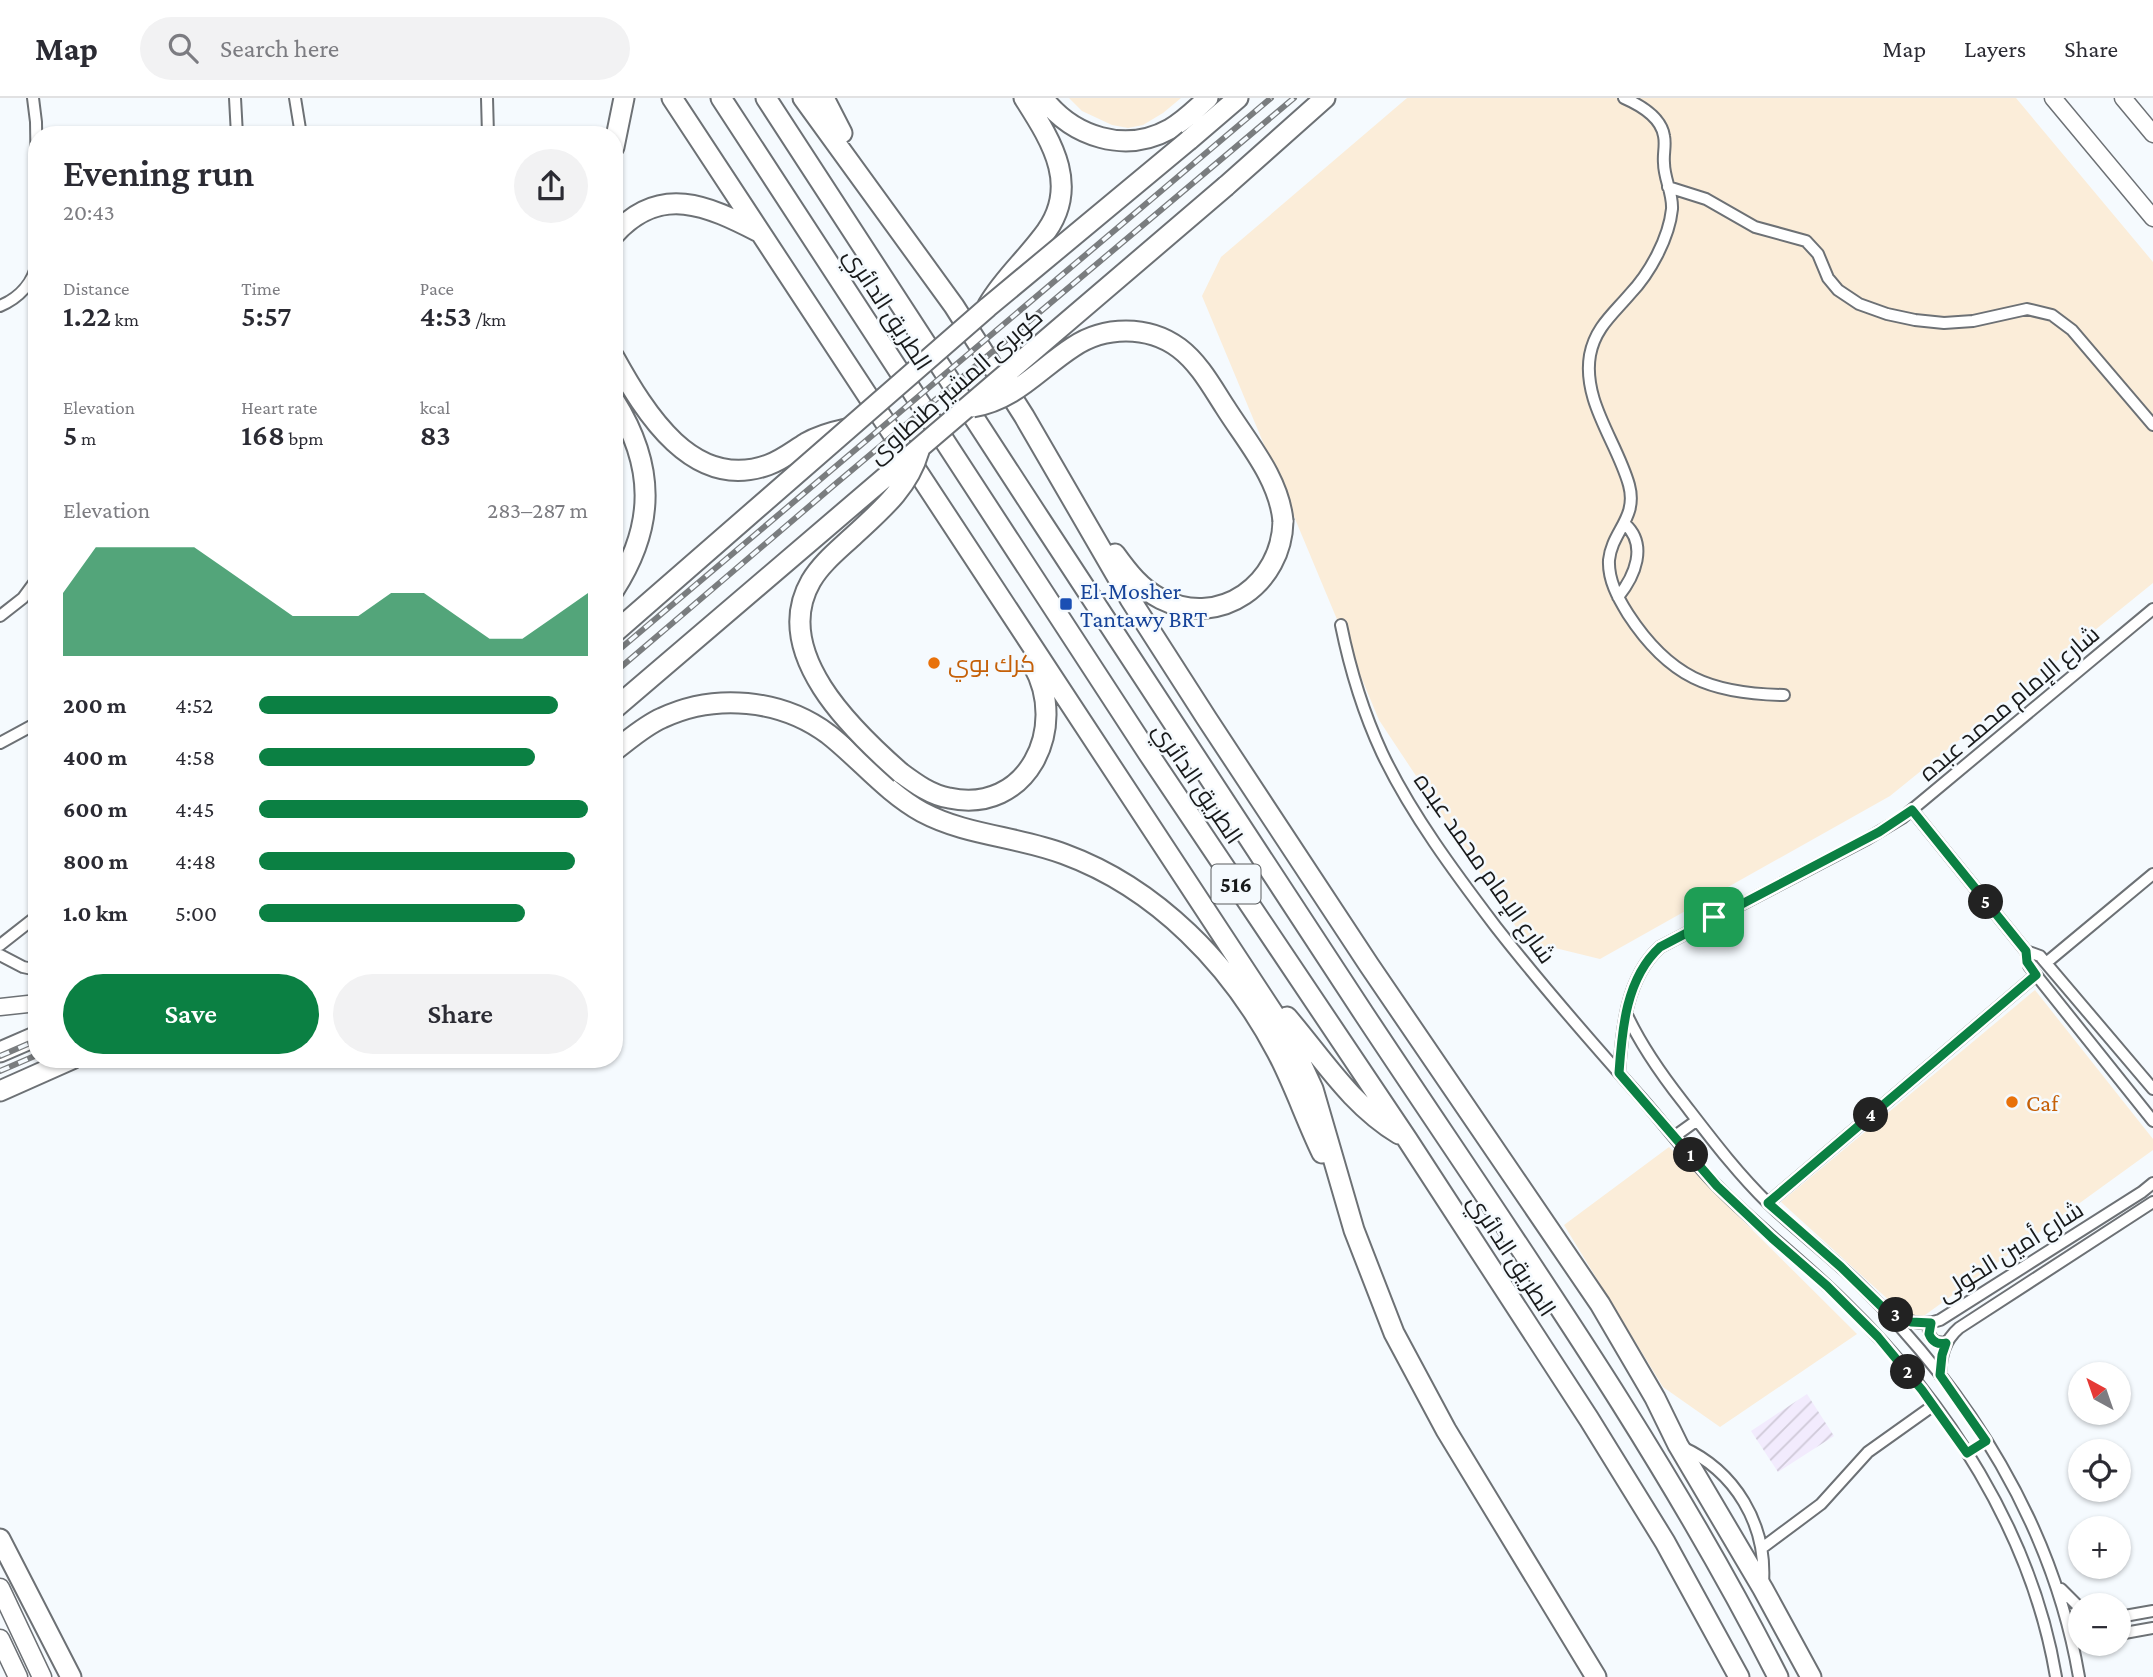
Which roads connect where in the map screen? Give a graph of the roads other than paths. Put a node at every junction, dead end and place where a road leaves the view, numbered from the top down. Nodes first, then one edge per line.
1 (33, 98) edge
2 (235, 98) edge
3 (295, 98) edge
4 (487, 98) edge
5 (624, 98) edge
6 (672, 98) edge
7 (721, 98) edge
8 (766, 98) edge
9 (803, 98) edge
10 (824, 98) edge
11 (1024, 98) edge
12 (1043, 98) edge
13 (1208, 98) edge
14 (1238, 98) edge
15 (1325, 98) edge
16 (1624, 98) edge
17 (2053, 98) edge
18 (2123, 98) edge
19 (36, 126) edge
20 (237, 126) edge
21 (300, 126) edge
22 (488, 126) edge
23 (618, 126) edge
24 (2153, 134) edge
25 (861, 179) junction
26 (1668, 187) junction
27 (2153, 218) edge
28 (623, 227) edge
29 (761, 233) junction
30 (28, 284) edge
31 (0, 306) edge
32 (988, 307) junction
33 (623, 371) edge
34 (968, 407) junction
35 (623, 415) edge
36 (2153, 425) edge
37 (846, 429) junction
38 (919, 450) junction
39 (1081, 517) junction
40 (1625, 524) junction
41 (623, 572) edge
42 (27, 592) edge
43 (996, 592) junction
44 (1618, 597) junction
45 (2153, 610) edge
46 (0, 616) edge
47 (1342, 625) dead end
48 (623, 626) edge
49 (1784, 695) dead end
50 (623, 701) edge
51 (28, 728) edge
52 (0, 743) edge
53 (623, 744) edge
54 (1912, 810) junction
55 (2153, 874) edge
56 (28, 923) edge
57 (0, 945) edge
58 (2026, 951) junction
59 (0, 955) edge
60 (2046, 963) junction
61 (28, 968) edge
62 (2036, 975) junction
63 (1261, 993) junction
64 (28, 1004) edge
65 (0, 1007) edge
66 (1626, 1013) junction
67 (28, 1040) edge
68 (0, 1052) edge
69 (52, 1068) edge
70 (1619, 1073) junction
71 (2153, 1089) edge
72 (0, 1091) edge
73 (1696, 1121) junction
74 (2153, 1121) edge
75 (1675, 1136) junction
76 (1408, 1139) junction
77 (2153, 1183) edge
78 (1339, 1184) junction
79 (2153, 1202) edge
80 (1768, 1203) junction
81 (1883, 1308) junction
82 (1931, 1323) junction
83 (1946, 1343) junction
84 (1940, 1375) junction
85 (1934, 1405) junction
86 (1986, 1441) junction
87 (1678, 1445) junction
88 (1967, 1453) junction
89 (0, 1539) edge
90 (1762, 1548) junction
91 (2056, 1582) junction
92 (0, 1588) edge
93 (1763, 1589) junction
94 (2068, 1599) edge
95 (2068, 1610) edge
96 (2153, 1611) edge
97 (2131, 1615) edge
98 (2153, 1628) edge
99 (2131, 1632) edge
100 (0, 1639) edge
101 (2078, 1656) edge
102 (1596, 1676) edge
103 (18, 1677) edge
104 (42, 1677) edge
105 (71, 1677) edge
106 (1739, 1677) edge
107 (1779, 1677) edge
108 (1811, 1677) edge
109 (2056, 1677) edge
110 (2079, 1677) edge

1 - 19 street
2 - 20 street
3 - 21 street
4 - 22 street
5 - 23 highway
6 - 29 highway, 516
7 - 76 highway, الطريق الدائري / 516
8 - 107 highway, الطريق الدائري / 516
9 - 25 highway, الطريق الدائري / 516
10 - 25 highway
11 - 32 highway
12 - 13 highway
14 - 32 highway, كوبرى المشير طنطاوى, bridge
15 - 34 highway, كوبرى المشير طنطاوى, bridge
16 - 26 street
17 - 27 main road
18 - 24 main road
25 - 39 highway, الطريق الدائري / 516
26 - 36 street
26 - 40 street
28 - 29 highway
29 - 43 highway, 516
30 - 31 street
32 - 37 highway, كوبرى المشير طنطاوى, bridge
33 - 37 highway
34 - 38 highway, كوبرى المشير طنطاوى, bridge
34 - 39 highway, bridge
35 - 41 highway
37 - 48 highway, كوبرى المشير طنطاوى, bridge
38 - 43 highway, bridge
38 - 50 highway, كوبرى المشير طنطاوى, bridge
39 - 87 highway, الطريق الدائري / 516
40 - 44 street
40 - 44 street
42 - 46 street
43 - 63 highway, 516
44 - 49 street
45 - 54 street, شارع الإمام محمد عبده
47 - 70 street, شارع الإمام محمد عبده
51 - 52 street
53 - 78 highway
54 - 58 street
54 - 66 street, شارع الإمام محمد عبده
55 - 60 street
56 - 57 street
58 - 60 street
58 - 62 street
59 - 61 street
60 - 71 street
62 - 74 street
62 - 80 street
63 - 76 highway
63 - 78 highway, 516
64 - 65 main road
66 - 70 street, شارع الإمام محمد عبده
66 - 73 street
67 - 68 highway
69 - 72 highway
70 - 75 street, شارع الإمام محمد عبده
73 - 75 street
73 - 80 street
75 - 85 street, شارع الإمام محمد عبده
76 - 106 highway, الطريق الدائري / 516
77 - 82 street, شارع أمين الخولى
78 - 102 highway, 516
79 - 83 street, شارع أمين الخولى
80 - 81 street
81 - 82 street, شارع أمين الخولى
81 - 84 street
82 - 83 street
83 - 84 street, شارع أمين الخولى
84 - 86 street
85 - 88 street, شارع الإمام محمد عبده
85 - 90 street
86 - 88 street
86 - 91 street
87 - 90 street
87 - 93 highway, الطريق الدائري / 516
88 - 109 street, شارع الإمام محمد عبده
89 - 105 highway
90 - 93 street
91 - 94 street
91 - 95 street
92 - 104 main road
93 - 108 highway, الطريق الدائري / 516
96 - 97 street
98 - 99 street
100 - 103 main road
101 - 110 street

